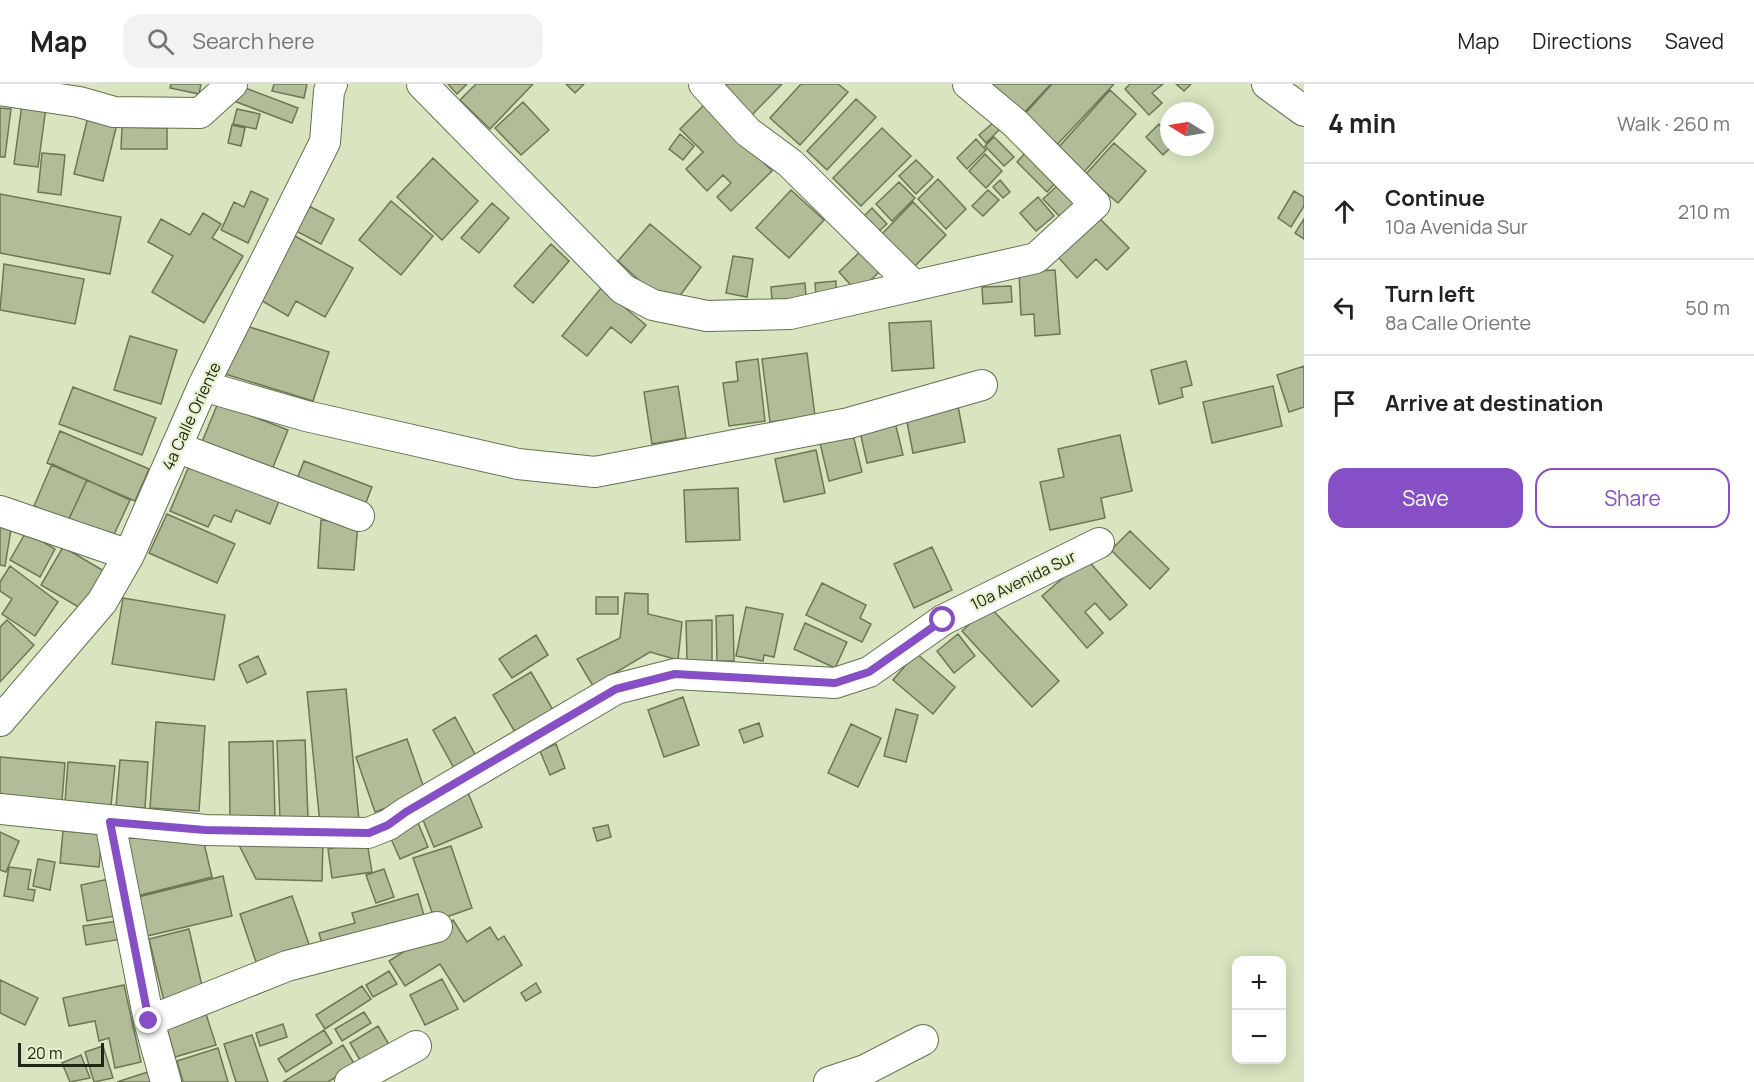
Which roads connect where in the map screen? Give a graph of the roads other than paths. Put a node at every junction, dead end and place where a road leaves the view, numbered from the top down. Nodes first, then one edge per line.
1 (232, 84) edge
2 (332, 84) edge
3 (422, 84) edge
4 (704, 84) edge
5 (968, 84) edge
6 (1267, 84) edge
7 (0, 90) edge
8 (1304, 111) edge
9 (914, 286) junction
10 (982, 385) dead end
11 (203, 386) junction
12 (176, 447) junction
13 (0, 511) edge
14 (358, 516) dead end
15 (1099, 543) dead end
16 (129, 555) junction
17 (0, 721) edge
18 (0, 809) edge
19 (110, 822) junction
20 (437, 927) dead end
21 (149, 1021) junction
22 (923, 1040) dead end
23 (416, 1046) dead end
24 (166, 1082) edge
25 (350, 1082) edge
26 (829, 1082) edge

1 - 7 street
2 - 11 street, 4a Calle Oriente
3 - 9 street
4 - 9 street
5 - 9 street
6 - 8 street
10 - 11 street
11 - 12 street, 4a Calle Oriente
12 - 14 street
12 - 16 street, 4a Calle Oriente
13 - 16 street
15 - 19 street, 10a Avenida Sur
16 - 17 street, 4a Calle Oriente
18 - 19 street, 10a Avenida Sur
19 - 21 street
20 - 21 street
21 - 24 street
22 - 26 street
23 - 25 street

